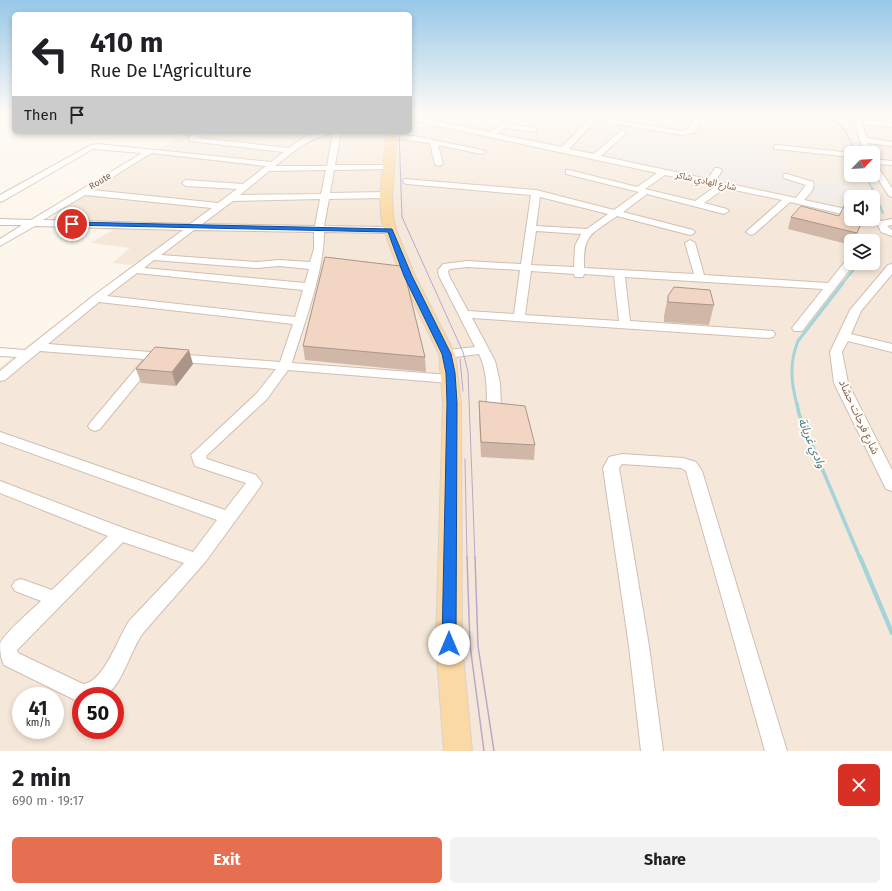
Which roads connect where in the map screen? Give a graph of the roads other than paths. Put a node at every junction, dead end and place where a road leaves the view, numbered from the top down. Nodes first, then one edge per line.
1 (89, 148) edge
2 (119, 148) edge
3 (273, 148) edge
4 (293, 148) edge
5 (334, 148) edge
6 (391, 148) edge
7 (435, 148) edge
8 (463, 148) edge
9 (555, 148) edge
10 (604, 148) edge
11 (777, 148) dead end
12 (290, 150) junction
13 (564, 150) joint
14 (150, 151) junction
15 (482, 152) dead end
16 (844, 154) edge
17 (595, 156) junction
18 (614, 161) junction
19 (880, 162) edge
20 (892, 163) edge
21 (439, 164) dead end
22 (269, 167) junction
23 (389, 167) junction
24 (331, 168) junction
25 (718, 170) dead end
26 (568, 172) dead end
27 (663, 172) junction
28 (787, 176) dead end
29 (589, 177) junction
30 (881, 179) joint
31 (892, 180) edge
32 (407, 181) dead end
33 (711, 182) junction
34 (186, 183) dead end
35 (723, 185) junction
36 (244, 187) junction
37 (642, 191) junction
38 (83, 192) junction
39 (536, 192) junction
40 (892, 194) edge
41 (386, 195) junction
42 (325, 196) junction
43 (230, 198) junction
44 (0, 199) edge
45 (788, 199) junction
46 (799, 202) junction
47 (697, 204) junction
48 (218, 206) junction
49 (724, 211) dead end
50 (616, 212) junction
51 (844, 212) edge
52 (0, 222) edge
53 (34, 223) junction
54 (889, 223) edge
55 (190, 227) junction
56 (531, 228) junction
57 (318, 229) junction
58 (390, 230) junction
59 (590, 232) junction
60 (690, 232) dead end
61 (751, 232) dead end
62 (891, 234) edge
63 (0, 243) edge
64 (690, 243) dead end
65 (152, 257) junction
66 (315, 266) junction
67 (134, 270) junction
68 (525, 270) junction
69 (844, 270) edge
70 (890, 272) edge
71 (579, 273) junction
72 (619, 275) junction
73 (700, 278) junction
74 (309, 287) junction
75 (831, 288) junction
76 (97, 298) junction
77 (463, 314) junction
78 (519, 317) junction
79 (300, 321) junction
80 (625, 325) junction
81 (798, 328) dead end
82 (769, 334) dead end
83 (844, 336) junction
84 (892, 348) edge
85 (33, 350) junction
86 (482, 350) junction
87 (0, 352) edge
88 (447, 354) junction
89 (154, 356) junction
90 (285, 366) junction
91 (0, 377) edge
92 (450, 379) junction
93 (494, 408) edge
94 (95, 426) dead end
95 (0, 437) edge
96 (891, 482) edge
97 (0, 488) edge
98 (228, 518) junction
99 (120, 534) junction
100 (196, 560) junction
101 (21, 586) dead end
102 (54, 598) junction
103 (458, 751) edge
104 (652, 751) edge
105 (776, 751) edge

1 - 44 street
2 - 14 street
3 - 12 street
4 - 12 street
5 - 24 street
6 - 23 main road
7 - 21 street
8 - 15 street
9 - 13 street, شارع الهادي شاكر
10 - 17 street
11 - 16 street
12 - 22 street
13 - 17 street, شارع الهادي شاكر
14 - 22 street
14 - 38 street, Route
17 - 18 street, شارع الهادي شاكر
18 - 27 street, شارع الهادي شاكر
18 - 29 street
19 - 20 street
22 - 24 street
22 - 36 street
23 - 24 street
23 - 41 main road
24 - 42 street
25 - 33 street
26 - 29 street
27 - 33 street, شارع الهادي شاكر
27 - 37 street
28 - 46 street
29 - 37 street
30 - 31 street
30 - 40 street
32 - 39 street
33 - 35 street, شارع الهادي شاكر
34 - 36 street
35 - 45 street, شارع الهادي شاكر
35 - 47 street
36 - 43 street
37 - 47 street
37 - 50 street
38 - 48 street
38 - 53 street, Route
39 - 50 street
39 - 56 street
41 - 42 street
41 - 58 main road
42 - 43 street
42 - 57 street
43 - 48 street
45 - 46 street, شارع الهادي شاكر
45 - 61 street
46 - 51 street, شارع الهادي شاكر
47 - 49 street
48 - 55 street
50 - 59 street
50 - 60 street
52 - 53 street
53 - 55 street
53 - 63 street, Route
54 - 62 street
55 - 57 street
55 - 65 street
56 - 59 street
56 - 68 street
57 - 58 street
57 - 66 street
58 - 88 main road
59 - 71 street
64 - 73 street
65 - 66 street
65 - 67 street
66 - 74 street
67 - 74 street
67 - 76 street
68 - 71 street
68 - 77 street
68 - 78 street
69 - 75 street
70 - 83 street, شارع فرحات حشاد
71 - 72 street
72 - 73 street
72 - 75 street
72 - 80 street
73 - 75 street
74 - 79 street
75 - 81 street
76 - 79 street
76 - 85 street
77 - 78 street
77 - 86 street
78 - 80 street
79 - 90 street
80 - 82 street
83 - 84 street
83 - 96 street, شارع فرحات حشاد
85 - 87 street
85 - 89 street
85 - 91 street
86 - 88 street
86 - 93 street
88 - 92 main road
89 - 90 street
89 - 94 street
90 - 92 street
90 - 98 street
92 - 103 main road
95 - 98 street
97 - 99 street
98 - 100 street
99 - 100 street
99 - 102 street
100 - 102 street
101 - 102 street
104 - 105 street

